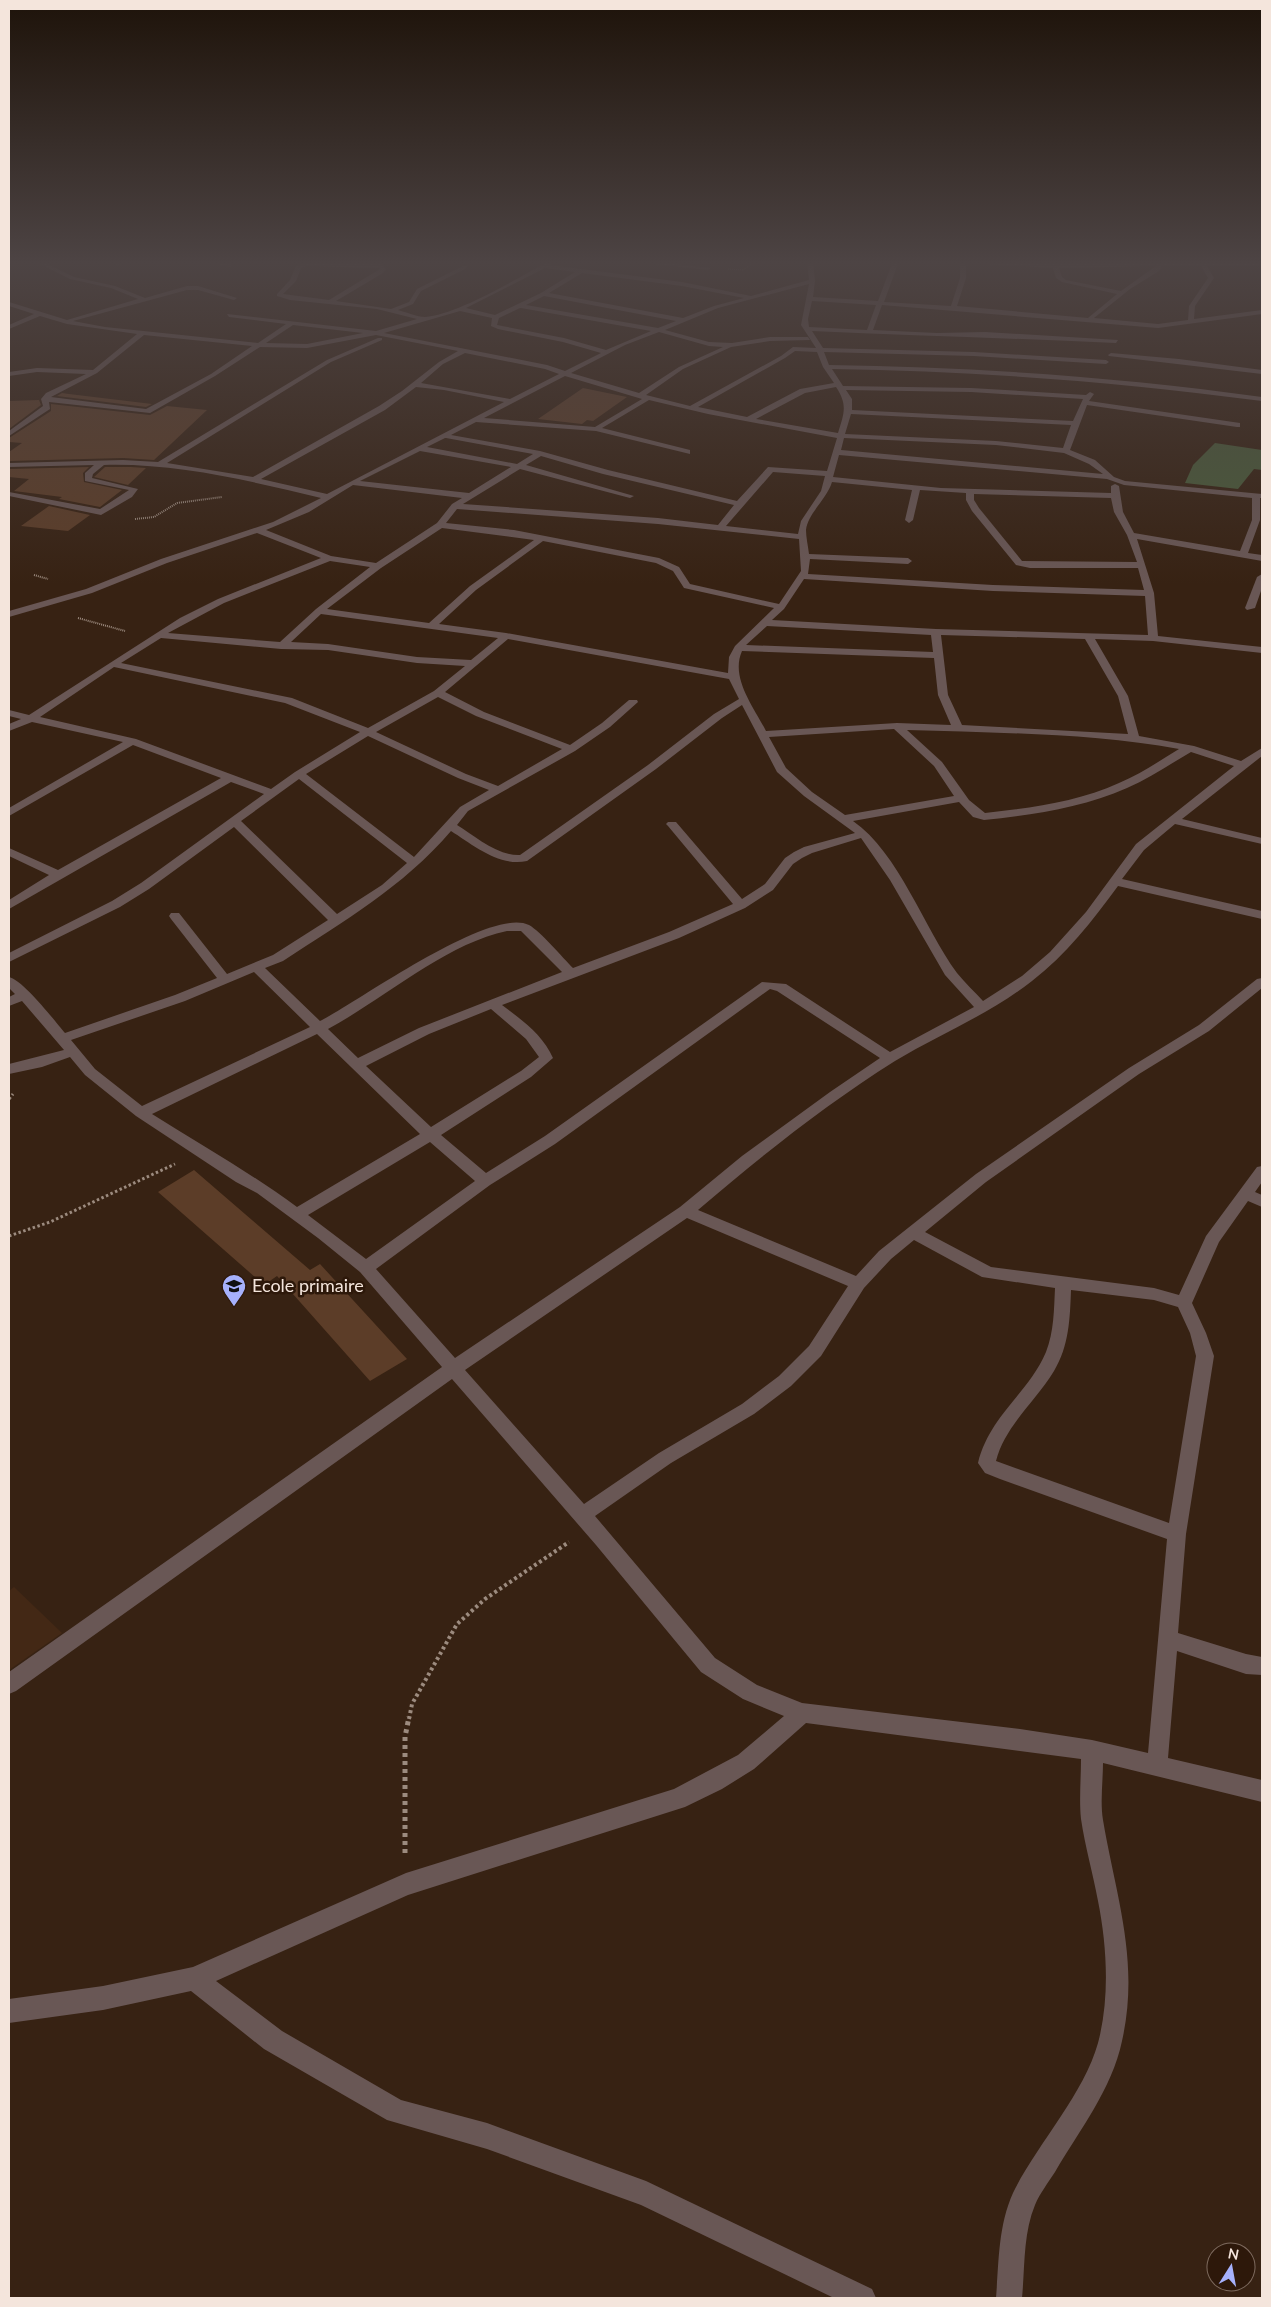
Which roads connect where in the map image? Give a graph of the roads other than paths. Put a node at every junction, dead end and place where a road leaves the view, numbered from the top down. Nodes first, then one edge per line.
1 (99, 369) edge
2 (223, 369) edge
3 (318, 369) edge
4 (435, 369) edge
5 (552, 369) edge
6 (576, 369) edge
7 (679, 369) edge
8 (762, 369) edge
9 (827, 369) edge
10 (882, 369) edge
11 (1103, 369) edge
12 (1237, 369) edge
13 (95, 372) junction
14 (1262, 372) edge
15 (9, 374) edge
16 (567, 374) junction
17 (1099, 380) junction
18 (415, 385) junction
19 (840, 386) junction
20 (645, 397) junction
21 (46, 399) junction
22 (1262, 399) edge
23 (1085, 400) junction
24 (511, 401) junction
25 (691, 408) junction
26 (848, 412) junction
27 (750, 419) junction
28 (478, 420) junction
29 (1075, 423) junction
30 (1237, 425) dead end
31 (596, 429) junction
32 (9, 434) edge
33 (446, 436) junction
34 (840, 436) junction
35 (418, 448) junction
36 (1066, 451) junction
37 (687, 452) dead end
38 (835, 452) junction
39 (540, 453) junction
40 (101, 463) junction
41 (160, 464) junction
42 (9, 465) edge
43 (518, 466) junction
44 (829, 477) junction
45 (1112, 479) junction
46 (257, 481) junction
47 (351, 483) junction
48 (916, 488) junction
49 (970, 491) junction
50 (9, 494) edge
51 (470, 496) junction
52 (630, 496) dead end
53 (1114, 496) junction
54 (1259, 496) edge
55 (329, 497) junction
56 (739, 504) junction
57 (456, 506) junction
58 (909, 520) dead end
59 (440, 525) junction
60 (720, 528) junction
61 (260, 530) junction
62 (1132, 535) junction
63 (801, 536) junction
64 (542, 538) junction
65 (1243, 555) junction
66 (805, 556) junction
67 (328, 558) junction
68 (1262, 558) edge
69 (908, 561) dead end
70 (1142, 564) junction
71 (378, 566) junction
72 (802, 576) junction
73 (1262, 577) edge
74 (1149, 593) junction
75 (781, 607) junction
76 (1250, 608) dead end
77 (319, 611) junction
78 (9, 614) edge
79 (766, 623) junction
80 (430, 627) junction
81 (936, 632) junction
82 (1087, 635) junction
83 (506, 636) junction
84 (156, 637) junction
85 (1153, 638) junction
86 (281, 646) junction
87 (738, 648) junction
88 (1262, 650) edge
89 (939, 655) junction
90 (472, 663) junction
91 (112, 664) junction
92 (733, 677) junction
93 (438, 693) junction
94 (744, 700) junction
95 (633, 702) dead end
96 (9, 713) edge
97 (30, 719) junction
98 (897, 726) junction
99 (9, 728) edge
100 (958, 728) junction
101 (368, 732) junction
102 (762, 734) junction
103 (1134, 738) junction
104 (132, 741) junction
105 (1190, 748) junction
106 (571, 749) junction
107 (1262, 751) edge
108 (1242, 765) junction
109 (298, 774) junction
110 (228, 779) junction
111 (499, 790) junction
112 (270, 793) junction
113 (962, 798) junction
114 (9, 813) edge
115 (844, 819) junction
116 (1172, 820) junction
117 (234, 821) junction
118 (672, 824) dead end
119 (451, 826) junction
120 (864, 834) junction
121 (1262, 841) edge
122 (9, 852) edge
123 (415, 863) junction
124 (58, 875) junction
125 (1113, 881) junction
126 (9, 905) edge
127 (741, 905) junction
128 (175, 916) dead end
129 (1262, 916) edge
130 (337, 921) junction
131 (9, 958) edge
132 (257, 968) junction
133 (571, 974) junction
134 (225, 980) junction
135 (9, 981) edge
136 (1262, 982) edge
137 (17, 999) edge
138 (493, 1004) junction
139 (982, 1008) junction
140 (319, 1028) junction
141 (67, 1045) junction
142 (890, 1058) junction
143 (356, 1065) junction
144 (9, 1069) edge
145 (142, 1113) junction
146 (430, 1135) junction
147 (1262, 1171) edge
148 (485, 1181) junction
149 (1245, 1194) junction
150 (1262, 1202) edge
151 (686, 1211) junction
152 (297, 1214) junction
153 (914, 1233) junction
154 (366, 1268) junction
155 (1062, 1282) junction
156 (858, 1284) junction
157 (1184, 1303) junction
158 (453, 1369) junction
159 (587, 1520) junction
160 (1177, 1534) junction
161 (1168, 1639) junction
162 (1262, 1666) edge
163 (9, 1684) edge
164 (802, 1714) junction
165 (1092, 1750) junction
166 (1157, 1766) junction
167 (1262, 1791) edge
168 (194, 1979) junction
169 (9, 2011) edge
170 (863, 2298) edge
171 (1008, 2298) edge

1 - 13 street
2 - 21 street
3 - 41 street
4 - 18 street
5 - 16 street
6 - 16 street
7 - 20 street
8 - 25 street
9 - 19 street
10 - 17 street
11 - 17 street
12 - 14 street
13 - 15 street
13 - 21 street
16 - 20 street
16 - 24 street
17 - 22 street
17 - 23 street
18 - 24 street
18 - 46 street
19 - 23 street
19 - 26 street
19 - 27 street
20 - 25 street
20 - 31 street
21 - 32 street
23 - 29 street
23 - 30 street
24 - 28 street
25 - 27 street
26 - 29 street
26 - 34 street
27 - 34 street
28 - 31 street
28 - 33 street
29 - 36 street
31 - 37 street
33 - 35 street
33 - 39 street
34 - 36 street
34 - 38 street
35 - 43 street
35 - 47 street
36 - 45 street
38 - 44 street
38 - 45 street
39 - 43 street
39 - 56 street
40 - 41 street
40 - 42 street
40 - 50 street
41 - 46 street
43 - 51 street
43 - 52 street
44 - 48 street
44 - 56 street
44 - 63 street
45 - 53 street
45 - 54 street
46 - 55 street
47 - 51 street
47 - 55 street
48 - 49 street
48 - 58 street
49 - 53 street
49 - 70 street
51 - 57 street
53 - 62 street
54 - 65 street
55 - 61 street
56 - 60 street
57 - 59 street
57 - 60 street
59 - 64 street
59 - 71 street
60 - 63 street
61 - 67 street
61 - 78 street
62 - 65 street
62 - 70 street
63 - 66 street
64 - 75 street
64 - 80 street
65 - 68 street
66 - 69 street
66 - 72 street
67 - 71 street
67 - 84 street
70 - 74 street
71 - 77 street
72 - 74 street
72 - 75 street
73 - 76 street
74 - 85 street
75 - 79 street
77 - 80 street
77 - 86 street
79 - 81 street
79 - 87 street
80 - 83 street
81 - 82 street
81 - 89 street
82 - 85 street
82 - 103 street
83 - 90 street
83 - 92 street
84 - 86 street
84 - 91 street
85 - 88 street
86 - 90 street
87 - 89 street
87 - 92 street
89 - 100 street
90 - 93 street
91 - 97 street
91 - 101 street
92 - 94 street
93 - 101 street
93 - 106 street
94 - 102 street
94 - 119 street
95 - 106 street
96 - 97 street
97 - 99 street
97 - 104 street
98 - 100 street
98 - 102 street
98 - 113 street
100 - 103 street
101 - 109 street
101 - 111 street
102 - 115 street
103 - 105 street
104 - 110 street
104 - 114 street
105 - 108 street
105 - 113 street
106 - 111 street
107 - 108 street
108 - 116 street
109 - 112 street
109 - 123 street
110 - 112 street
110 - 124 street
111 - 119 street
112 - 117 street
113 - 115 street
115 - 120 street
116 - 121 street
116 - 125 street
117 - 130 street
117 - 131 street
118 - 127 street
119 - 123 street
120 - 127 street
120 - 139 street
122 - 124 street
123 - 130 street
124 - 126 street
125 - 129 street
125 - 139 street
127 - 133 street
128 - 134 street
130 - 132 street
132 - 134 street
132 - 140 street
133 - 138 street
133 - 140 street
134 - 141 street
135 - 137 street
136 - 153 street
137 - 141 street
138 - 143 street
138 - 146 street
139 - 142 street
140 - 143 street
140 - 145 street
141 - 144 street
141 - 145 street
142 - 148 street
142 - 151 street
143 - 146 street
145 - 152 street
146 - 148 street
146 - 152 street
147 - 149 street
148 - 154 street
149 - 150 street
149 - 157 street
151 - 156 street
151 - 158 street
152 - 154 street
153 - 155 street
153 - 156 street
154 - 158 street
155 - 157 street
155 - 160 street
156 - 159 street
157 - 160 street
158 - 159 street
158 - 163 street
159 - 164 street
160 - 161 street
161 - 162 street
161 - 166 street
164 - 165 street
164 - 168 street
165 - 166 street
165 - 171 street
166 - 167 street
168 - 169 street
168 - 170 street

